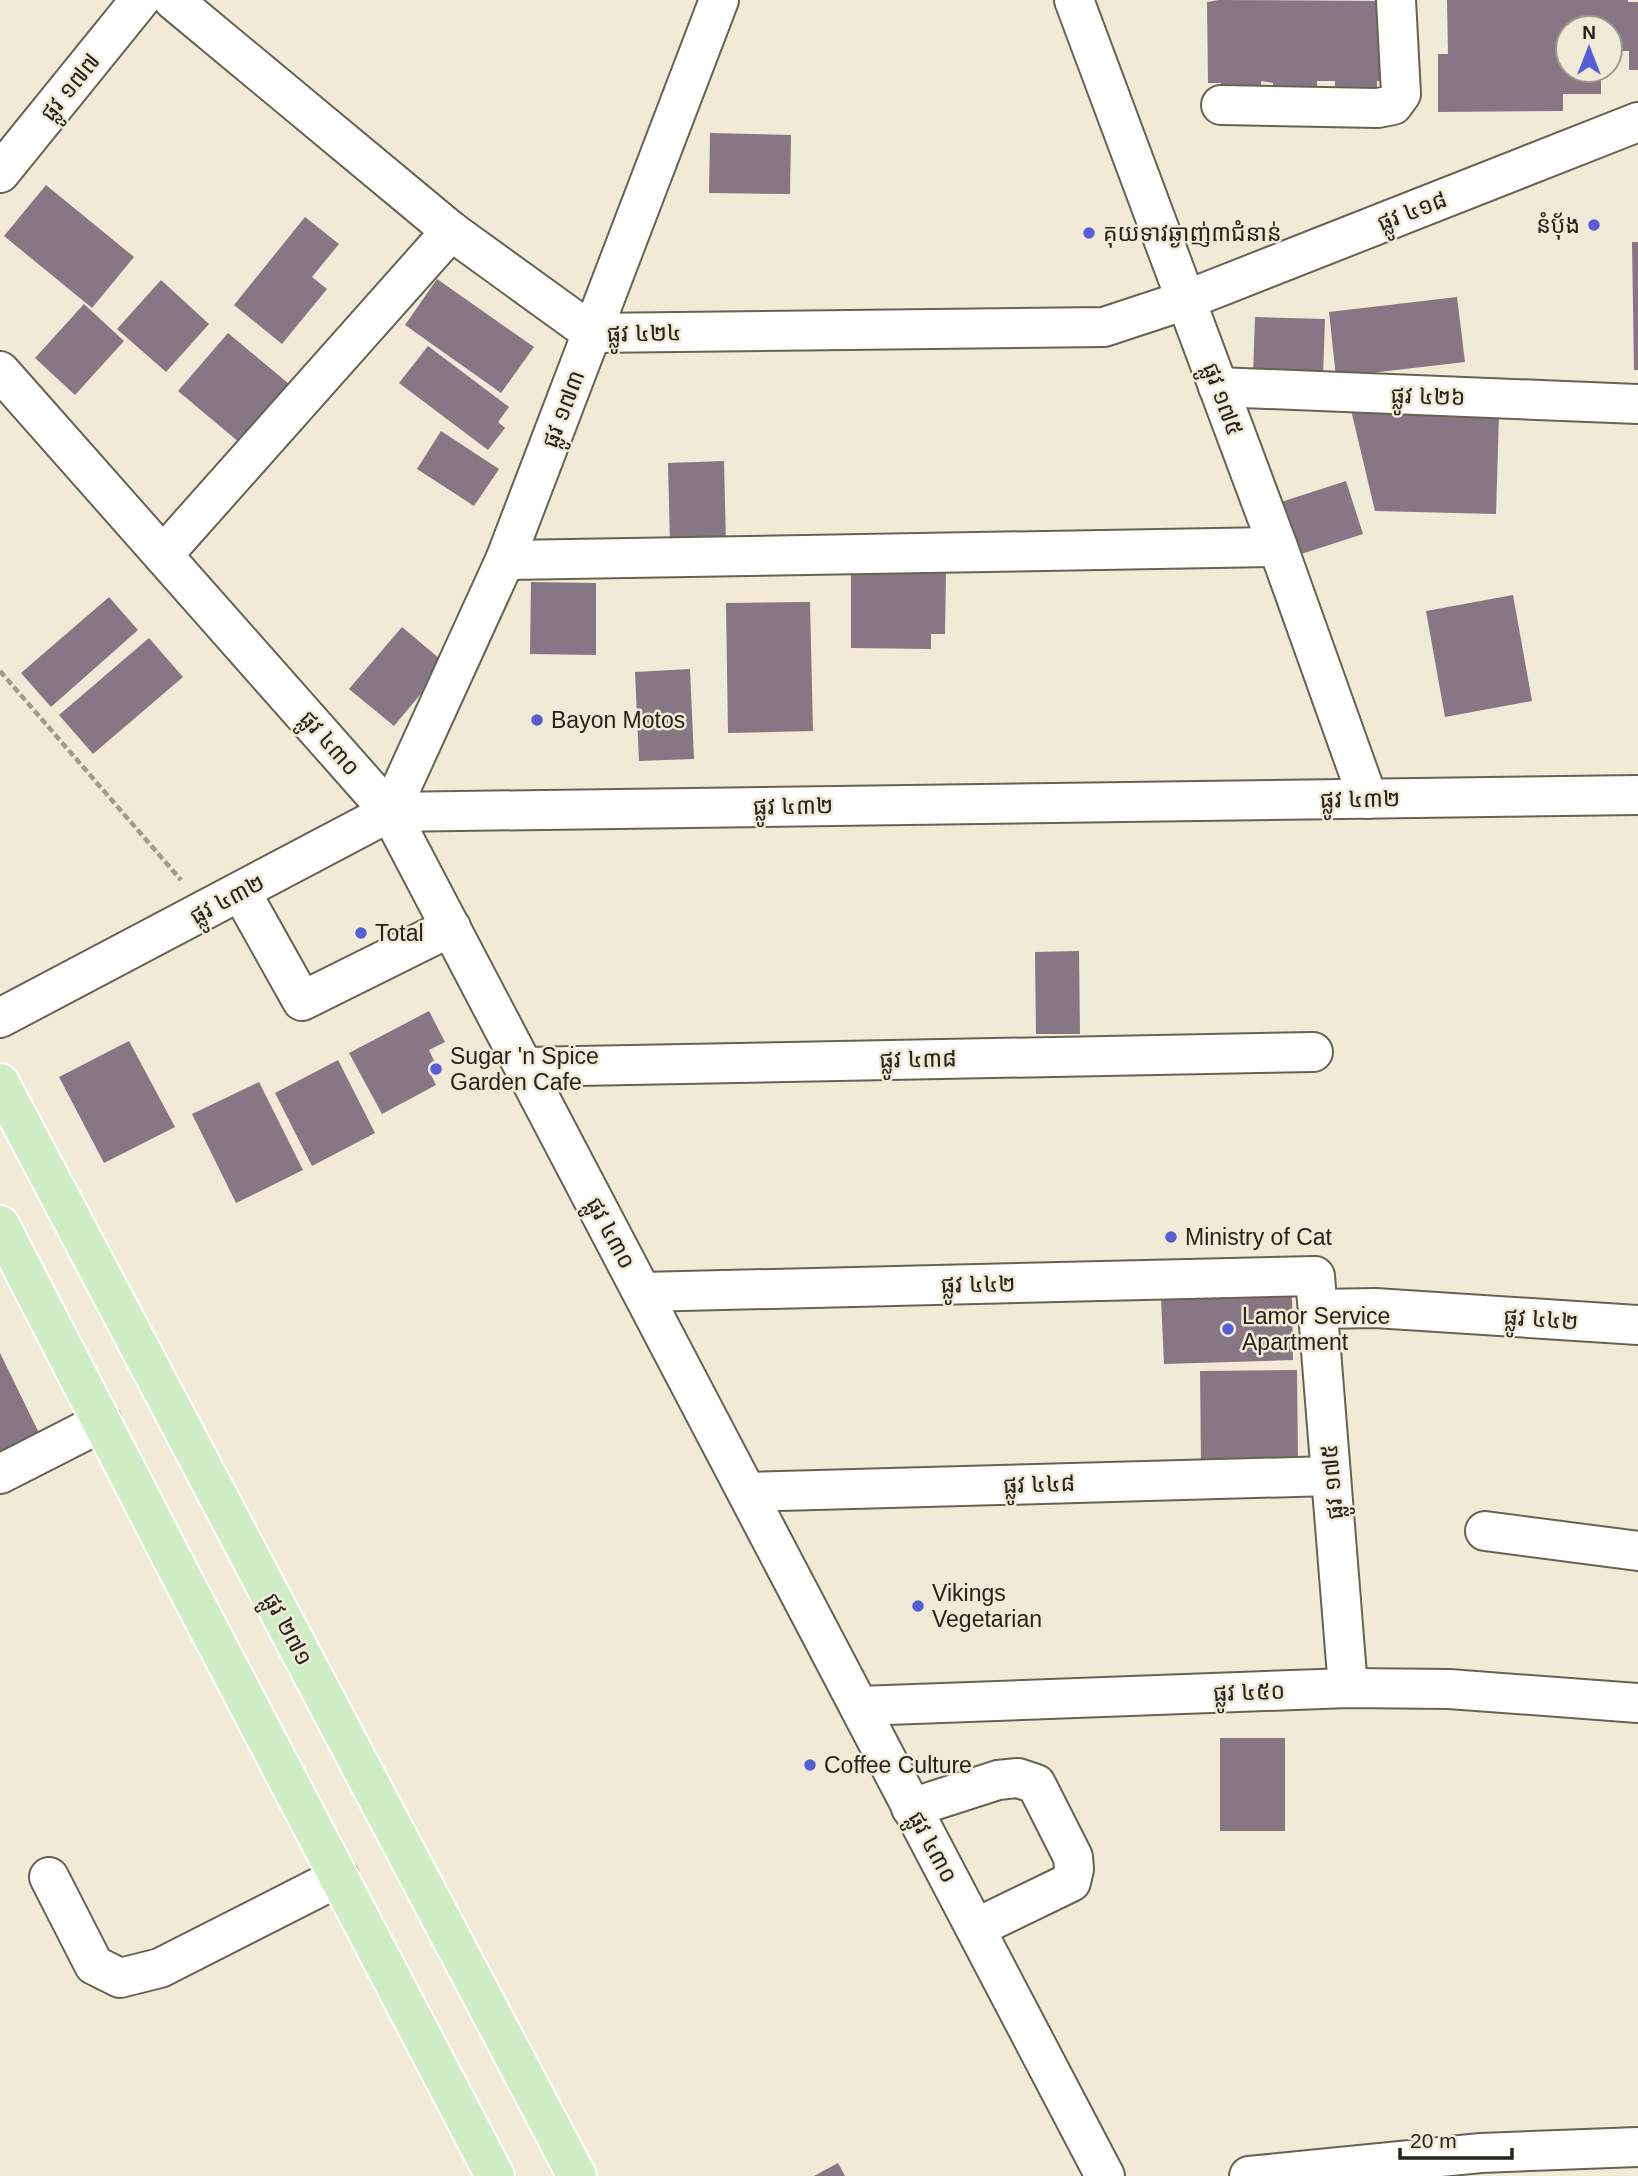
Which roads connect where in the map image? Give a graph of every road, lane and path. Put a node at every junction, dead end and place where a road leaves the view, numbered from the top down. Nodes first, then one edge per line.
1 (140, 0) edge
2 (173, 0) edge
3 (719, 0) edge
4 (1074, 0) edge
5 (1396, 0) edge
6 (1221, 105) dead end
7 (1638, 122) edge
8 (0, 173) edge
9 (451, 231) junction
10 (1186, 300) junction
11 (592, 333) junction
12 (0, 371) edge
13 (1218, 387) junction
14 (1638, 404) edge
15 (1278, 547) junction
16 (163, 555) junction
17 (505, 560) junction
18 (0, 671) edge
19 (1638, 795) edge
20 (1368, 799) junction
21 (390, 812) junction
22 (241, 892) junction
23 (206, 910) junction
24 (451, 927) junction
25 (0, 1018) edge
26 (1313, 1052) dead end
27 (524, 1067) junction
28 (0, 1083) edge
29 (0, 1225) edge
30 (642, 1292) junction
31 (1316, 1293) junction
32 (1638, 1325) edge
33 (102, 1422) junction
34 (0, 1474) edge
35 (1331, 1476) junction
36 (747, 1492) junction
37 (1485, 1531) dead end
38 (1638, 1551) edge
39 (1348, 1688) junction
40 (1638, 1703) edge
41 (859, 1706) junction
42 (912, 1808) junction
43 (49, 1877) dead end
44 (339, 1877) junction
45 (976, 1928) junction
46 (1638, 2147) edge
47 (489, 2174) edge
48 (577, 2176) edge
49 (1104, 2176) edge
50 (1249, 2176) edge

1 - 8 street, ផ្លូវ ១៧៧
2 - 9 street, ផ្លូវ ៤២៤
3 - 11 street, ផ្លូវ ១៧៣
4 - 10 street, ផ្លូវ ១៧៥
5 - 6 street
7 - 10 street, ផ្លូវ ៤១៨
9 - 11 street, ផ្លូវ ៤២៤
9 - 16 street
10 - 11 street, ផ្លូវ ៤២៤
10 - 13 street, ផ្លូវ ១៧៥
11 - 17 street, ផ្លូវ ១៧៣
12 - 16 street, ផ្លូវ ៤៣០
13 - 14 street, ផ្លូវ ៤២៦
13 - 15 street, ផ្លូវ ១៧៥
15 - 17 street
15 - 20 street, ផ្លូវ ១៧៥
16 - 21 street, ផ្លូវ ៤៣០
17 - 21 street, ផ្លូវ ១៧៣
18 - 23 path
19 - 20 street, ផ្លូវ ៤៣២
20 - 21 street, ផ្លូវ ៤៣២
21 - 22 street, ផ្លូវ ៤៣២
21 - 24 street, ផ្លូវ ៤៣០
22 - 23 street, ផ្លូវ ៤៣២
22 - 24 street
23 - 25 street, ផ្លូវ ៤៣២
24 - 27 street, ផ្លូវ ៤៣០
26 - 27 street, ផ្លូវ ៤៣៨
27 - 30 street, ផ្លូវ ៤៣០
28 - 48 main road, ផ្លូវ ២៧១
29 - 33 main road
30 - 31 street, ផ្លូវ ៤៤២
30 - 36 street, ផ្លូវ ៤៣០
31 - 32 street, ផ្លូវ ៤៤២
31 - 35 street, ផ្លូវ ១៧៥
33 - 34 street
33 - 44 main road
35 - 36 street, ផ្លូវ ៤៤៨
35 - 39 street, ផ្លូវ ១៧៥
36 - 41 street, ផ្លូវ ៤៣០
37 - 38 street
39 - 40 street, ផ្លូវ ៤៥០
39 - 41 street, ផ្លូវ ៤៥០
41 - 42 street, ផ្លូវ ៤៣០
42 - 45 street, ផ្លូវ ៤៣០
42 - 45 street
43 - 44 street
44 - 47 main road
45 - 49 street, ផ្លូវ ៤៣០
46 - 50 street

